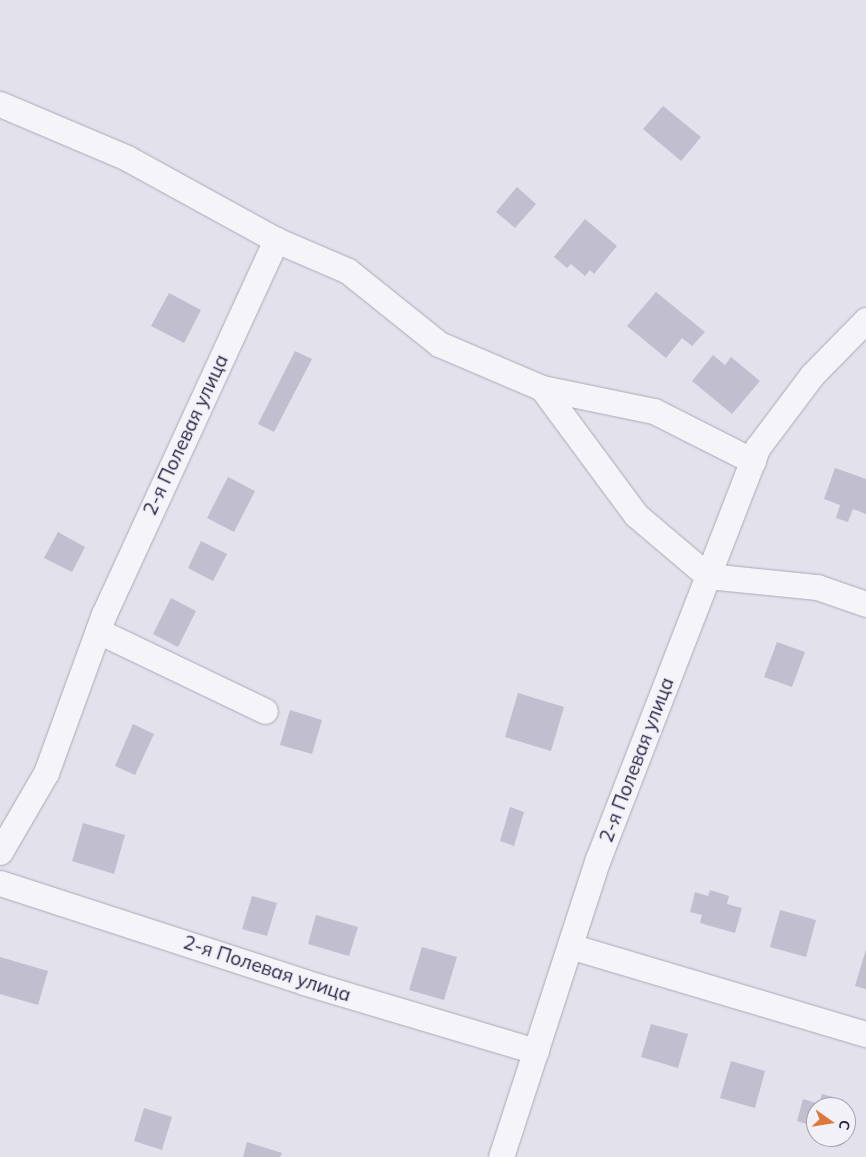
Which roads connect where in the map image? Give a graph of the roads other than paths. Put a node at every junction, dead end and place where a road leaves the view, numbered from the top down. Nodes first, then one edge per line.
1 (0, 104) edge
2 (276, 240) junction
3 (866, 320) edge
4 (542, 388) junction
5 (753, 461) junction
6 (708, 576) junction
7 (866, 604) edge
8 (98, 631) junction
9 (265, 711) dead end
10 (0, 852) edge
11 (0, 883) edge
12 (570, 946) junction
13 (866, 1034) edge
14 (536, 1051) junction
15 (501, 1157) edge

1 - 2 street
2 - 4 street
2 - 8 street, 2-я Полевая улица
3 - 5 street, 2-я Полевая улица
4 - 5 street
4 - 6 street
5 - 6 street, 2-я Полевая улица
6 - 7 street
6 - 12 street, 2-я Полевая улица
8 - 9 street
8 - 10 street, 2-я Полевая улица
11 - 14 street, 2-я Полевая улица
12 - 13 street
12 - 14 street, 2-я Полевая улица
14 - 15 street, 2-я Полевая улица

